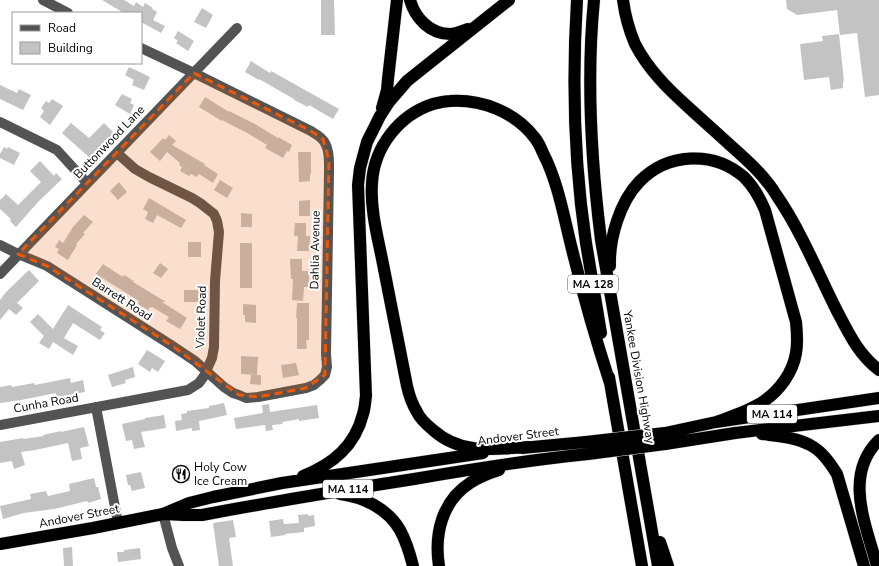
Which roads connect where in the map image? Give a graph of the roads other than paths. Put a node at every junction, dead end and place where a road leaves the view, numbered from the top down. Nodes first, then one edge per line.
1 (43, 0) edge
2 (397, 0) edge
3 (410, 0) edge
4 (509, 0) edge
5 (577, 0) edge
6 (594, 0) edge
7 (623, 0) edge
8 (66, 12) edge
9 (480, 24) junction
10 (237, 28) dead end
11 (142, 48) edge
12 (194, 73) junction
13 (380, 116) junction
14 (0, 122) edge
15 (117, 153) junction
16 (87, 183) junction
17 (0, 245) edge
18 (18, 254) junction
19 (0, 274) edge
20 (615, 323) junction
21 (879, 370) edge
22 (206, 372) junction
23 (610, 383) junction
24 (879, 398) edge
25 (96, 407) junction
26 (879, 416) edge
27 (716, 422) junction
28 (0, 424) edge
29 (735, 433) junction
30 (665, 438) junction
31 (879, 440) edge
32 (528, 447) junction
33 (587, 448) junction
34 (533, 460) junction
35 (282, 483) junction
36 (323, 493) junction
37 (648, 504) junction
38 (163, 514) junction
39 (118, 523) junction
40 (0, 544) edge
41 (179, 566) edge
42 (413, 566) edge
43 (439, 566) edge
44 (642, 566) edge
45 (658, 566) edge
46 (668, 566) edge
47 (864, 566) edge
48 (877, 566) edge

1 - 8 street
2 - 13 highway
3 - 9 highway
4 - 9 highway
5 - 23 highway, MA 128
6 - 20 highway, Yankee Division Highway / MA 128
7 - 21 highway
9 - 13 highway
10 - 12 street, Buttonwood Lane
11 - 12 street
12 - 15 street, Buttonwood Lane
12 - 22 street, Dahlia Avenue
13 - 35 highway
14 - 16 street
15 - 16 street, Buttonwood Lane
15 - 22 street, Violet Road
16 - 18 street, Buttonwood Lane
17 - 18 street, Barrett Road
18 - 19 street, Buttonwood Lane
18 - 22 street, Barrett Road
20 - 27 highway
20 - 37 highway, Yankee Division Highway / MA 128
22 - 25 street, Violet Road
23 - 32 highway
23 - 44 highway, MA 128
24 - 27 highway, Andover Street / MA 114
25 - 28 street, Cunha Road
25 - 39 street
26 - 29 highway, Andover Street / MA 114
27 - 30 highway, Andover Street / MA 114
29 - 30 highway, Andover Street / MA 114
29 - 47 highway
30 - 33 highway, Andover Street / MA 114, bridge
31 - 48 highway
32 - 33 highway, Andover Street / MA 114
32 - 35 highway, Andover Street / MA 114
33 - 34 highway, Andover Street / MA 114
34 - 36 highway, Andover Street / MA 114
34 - 43 highway
35 - 38 highway, Andover Street / MA 114
36 - 38 highway, Andover Street / MA 114
36 - 42 highway
37 - 45 highway, Yankee Division Highway / MA 128
37 - 46 highway
38 - 39 highway, Andover Street / MA 114
38 - 41 street
39 - 40 highway, Andover Street / MA 114

